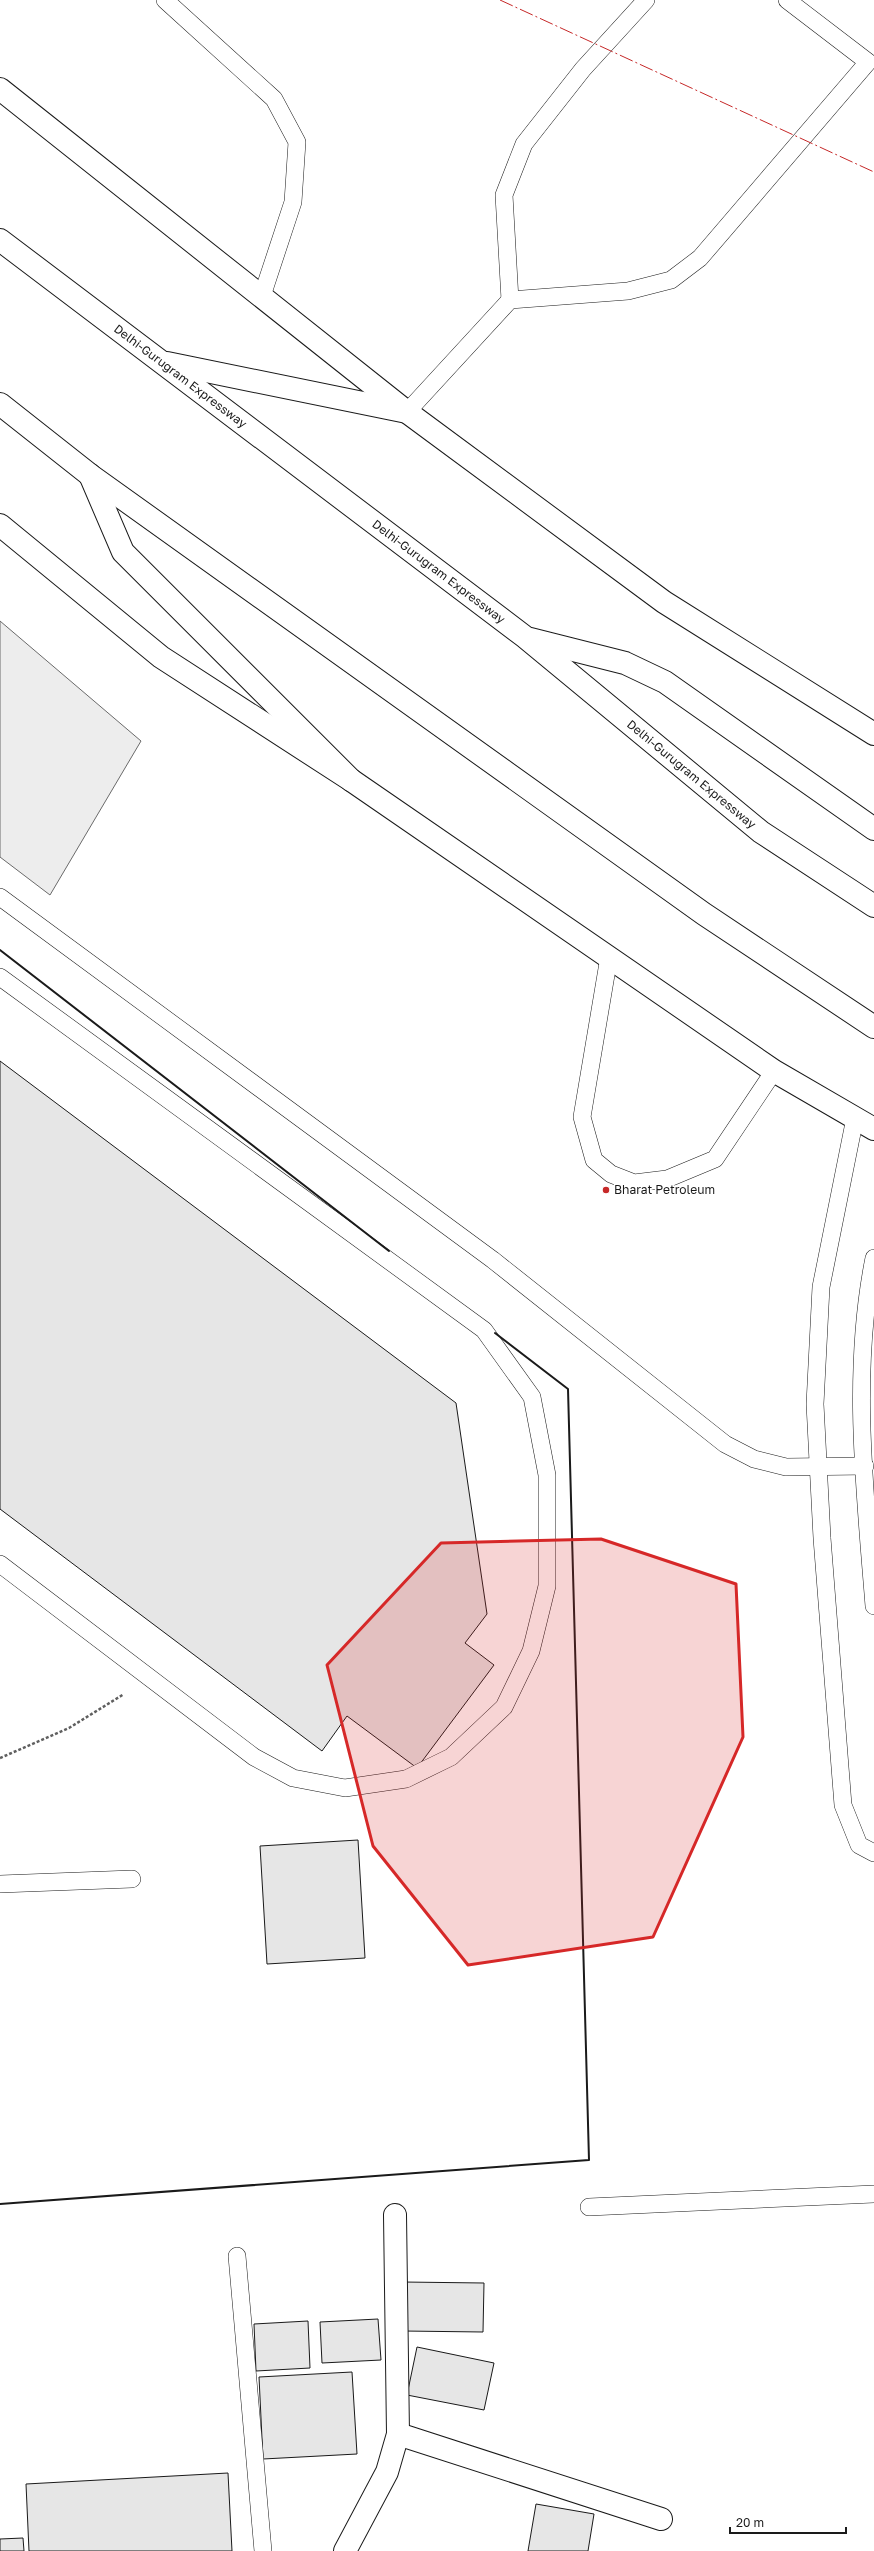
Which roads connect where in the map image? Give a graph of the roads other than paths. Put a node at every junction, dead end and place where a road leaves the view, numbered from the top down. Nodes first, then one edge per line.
1 (165, 0) edge
2 (646, 0) edge
3 (787, 0) edge
4 (871, 59) edge
5 (0, 89) edge
6 (0, 240) edge
7 (262, 296) junction
8 (510, 300) junction
9 (161, 362) junction
10 (0, 404) edge
11 (407, 412) junction
12 (90, 474) junction
13 (0, 525) edge
14 (525, 638) junction
15 (874, 734) edge
16 (351, 780) junction
17 (874, 829) edge
18 (0, 897) edge
19 (874, 906) edge
20 (609, 957) junction
21 (0, 977) edge
22 (874, 1027) edge
23 (774, 1071) junction
24 (855, 1118) junction
25 (874, 1129) edge
26 (874, 1258) edge
27 (865, 1466) junction
28 (818, 1468) junction
29 (0, 1564) edge
30 (874, 1606) edge
31 (874, 1853) edge
32 (132, 1880) dead end
33 (0, 1884) edge
34 (874, 2194) edge
35 (588, 2207) dead end
36 (395, 2215) dead end
37 (237, 2256) dead end
38 (398, 2434) junction
39 (661, 2519) dead end
40 (263, 2551) edge
41 (345, 2551) edge

1 - 7 lane
2 - 8 lane
3 - 4 lane
4 - 8 lane
5 - 7 main road
6 - 9 main road, Delhi-Gurugram Expressway
7 - 11 main road
8 - 11 lane
9 - 11 main road
9 - 14 main road, Delhi-Gurugram Expressway
10 - 12 main road
11 - 15 main road
12 - 16 main road
12 - 22 main road
13 - 16 main road
14 - 17 main road
14 - 19 main road, Delhi-Gurugram Expressway
16 - 20 main road
18 - 28 lane
20 - 23 main road
20 - 23 lane
21 - 29 lane
23 - 24 main road
24 - 25 main road
24 - 28 lane
26 - 27 lane
27 - 28 lane
27 - 30 lane
28 - 31 lane
32 - 33 lane
34 - 35 lane
36 - 38 main road
37 - 40 lane
38 - 39 main road
38 - 41 main road

